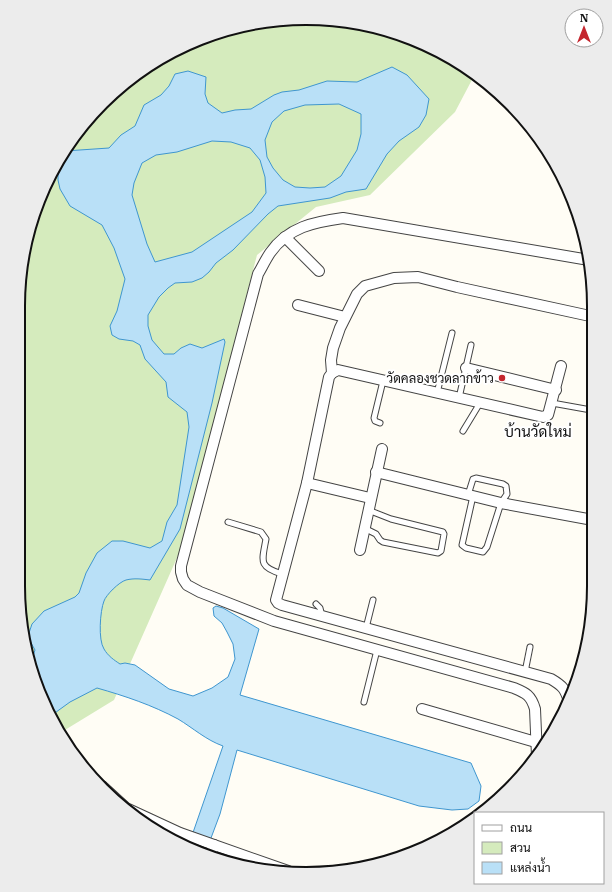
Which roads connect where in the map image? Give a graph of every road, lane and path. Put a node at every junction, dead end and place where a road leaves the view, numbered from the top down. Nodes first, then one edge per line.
1 (285, 237) junction
2 (583, 259) edge
3 (319, 271) dead end
4 (298, 305) dead end
5 (587, 315) edge
6 (345, 317) junction
7 (452, 333) dead end
8 (471, 345) dead end
9 (561, 366) dead end
10 (466, 368) junction
11 (332, 373) junction
12 (383, 381) junction
13 (556, 390) junction
14 (436, 393) junction
15 (459, 398) junction
16 (480, 402) junction
17 (552, 403) junction
18 (587, 409) edge
19 (380, 423) dead end
20 (463, 431) dead end
21 (382, 449) dead end
22 (376, 472) junction
23 (307, 483) junction
24 (470, 495) junction
25 (370, 498) junction
26 (501, 502) junction
27 (368, 510) junction
28 (587, 519) edge
29 (228, 522) dead end
30 (364, 528) junction
31 (360, 550) dead end
32 (282, 574) junction
33 (373, 600) dead end
34 (316, 604) dead end
35 (322, 616) junction
36 (366, 628) junction
37 (530, 647) dead end
38 (377, 650) junction
39 (525, 672) junction
40 (567, 692) edge
41 (364, 702) dead end
42 (422, 709) dead end
43 (541, 741) edge
44 (539, 743) edge
45 (147, 818) edge
46 (212, 845) junction
47 (211, 850) edge
48 (236, 858) edge
49 (242, 860) edge
50 (254, 862) edge

1 - 2 street
1 - 3 street
1 - 38 street
4 - 6 street
5 - 6 street
6 - 11 street
7 - 14 lane
8 - 10 lane
9 - 13 street
10 - 13 street
10 - 15 lane
11 - 12 street
11 - 23 street
12 - 14 street
12 - 19 lane
13 - 17 street
14 - 15 street
15 - 16 street
16 - 17 street
16 - 20 lane
17 - 18 lane
21 - 22 street
22 - 24 street
22 - 25 street
23 - 25 street
23 - 32 street
24 - 26 street
24 - 26 lane
24 - 26 lane
25 - 27 street
26 - 28 street
27 - 30 street
27 - 30 lane
29 - 32 lane
30 - 31 street
32 - 35 street
33 - 36 lane
34 - 35 lane
35 - 36 street
36 - 39 street
37 - 39 lane
38 - 41 lane
38 - 43 street
39 - 40 street
42 - 44 street
45 - 46 street
46 - 47 street
46 - 48 street
49 - 50 street

